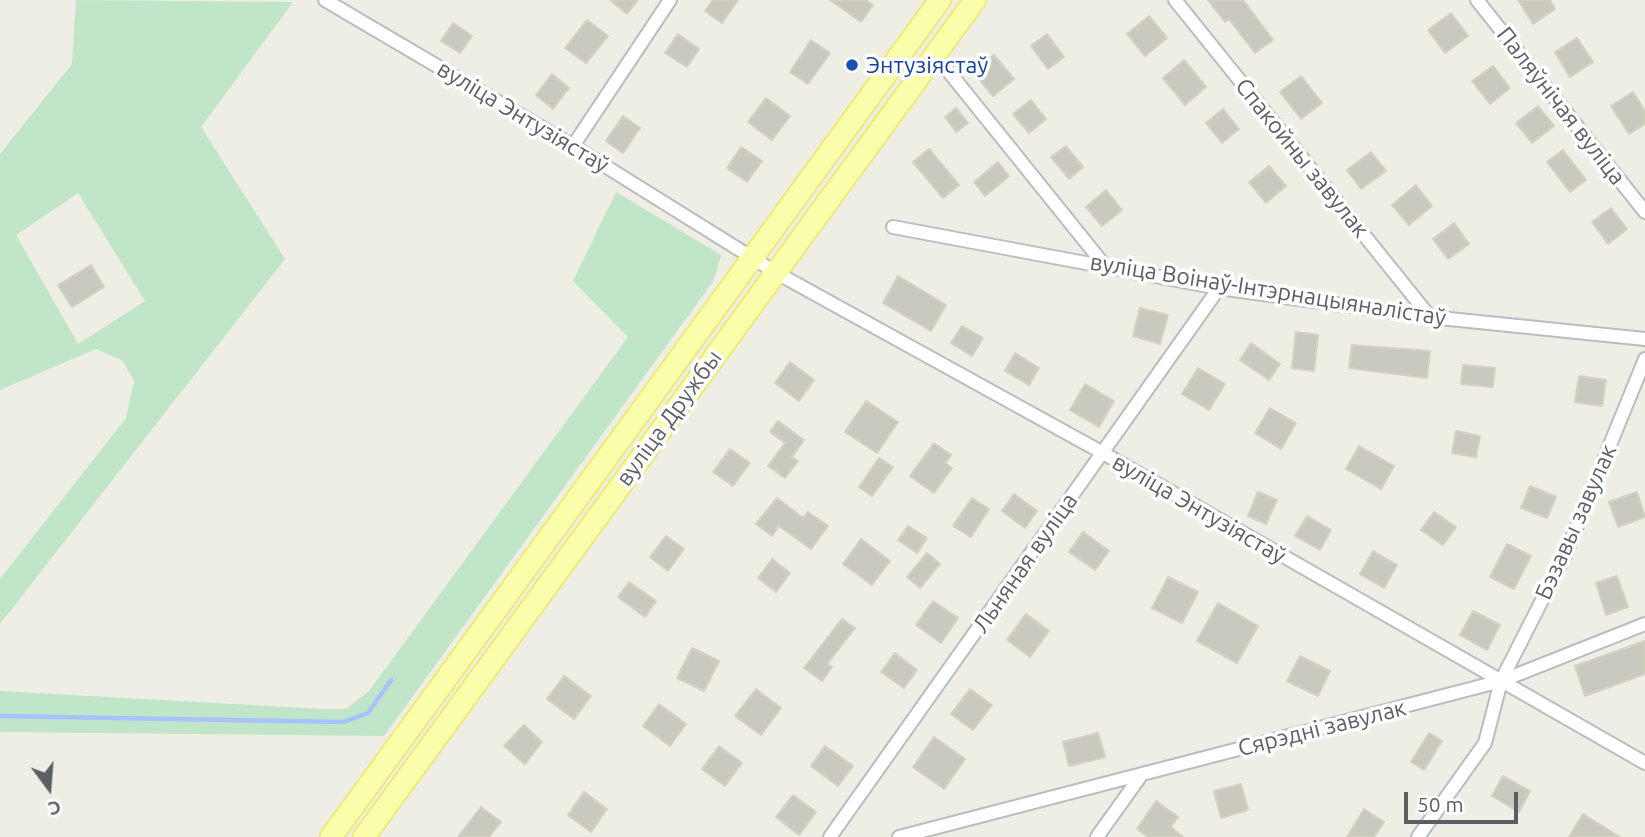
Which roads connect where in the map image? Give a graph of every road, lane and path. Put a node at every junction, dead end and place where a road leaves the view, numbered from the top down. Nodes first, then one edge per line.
1 (325, 0) edge
2 (670, 0) edge
3 (940, 0) edge
4 (975, 0) edge
5 (1175, 0) edge
6 (1477, 0) edge
7 (933, 58) junction
8 (573, 146) junction
9 (1645, 212) edge
10 (893, 227) dead end
11 (752, 256) junction
12 (1105, 266) junction
13 (775, 271) junction
14 (1219, 288) junction
15 (1430, 317) junction
16 (1645, 339) edge
17 (1645, 359) edge
18 (1103, 453) junction
19 (1645, 624) edge
20 (1501, 681) junction
21 (1645, 763) edge
22 (1142, 774) junction
23 (331, 837) edge
24 (364, 837) edge
25 (830, 837) edge
26 (899, 837) edge
27 (1097, 837) edge
28 (1418, 837) edge

1 - 8 street, вуліца Энтузіястаў
2 - 8 street
3 - 11 main road, вуліца Дружбы
4 - 7 main road, вуліца Дружбы
5 - 15 street, Спакойны завулак
6 - 9 street, Паляўнічая вуліца
7 - 12 street
7 - 13 main road, вуліца Дружбы
8 - 11 street, вуліца Энтузіястаў
10 - 12 street, вуліца Воінаў-Інтэрнацыяналістаў
11 - 13 street, вуліца Энтузіястаў
11 - 23 main road, вуліца Дружбы
12 - 14 street, вуліца Воінаў-Інтэрнацыяналістаў
13 - 18 street, вуліца Энтузіястаў
13 - 24 main road, вуліца Дружбы
14 - 15 street, вуліца Воінаў-Інтэрнацыяналістаў
14 - 18 street, Льняная вуліца
15 - 16 street, вуліца Воінаў-Інтэрнацыяналістаў
17 - 20 street, Бэзавы завулак
18 - 20 street, вуліца Энтузіястаў
18 - 25 street, Льняная вуліца
19 - 20 street, Сярэдні завулак
20 - 21 street, вуліца Энтузіястаў
20 - 22 street, Сярэдні завулак
20 - 28 street, Бэзавы завулак
22 - 26 street, Сярэдні завулак
22 - 27 street

